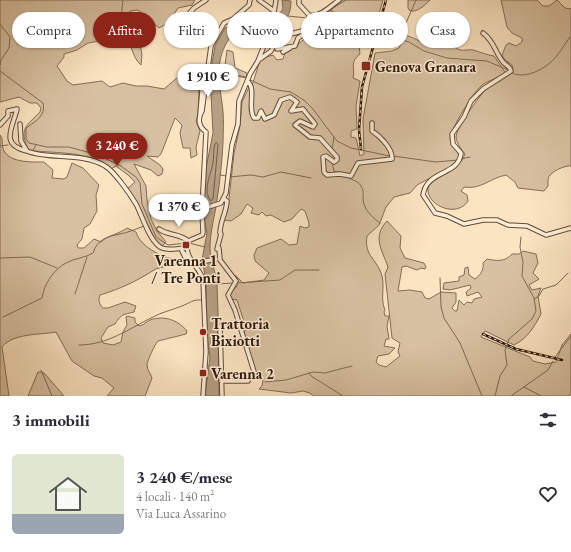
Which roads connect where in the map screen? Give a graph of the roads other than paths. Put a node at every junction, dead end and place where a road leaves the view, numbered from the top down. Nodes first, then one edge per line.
1 (206, 0) edge
2 (250, 0) edge
3 (259, 0) edge
4 (276, 0) edge
5 (299, 0) edge
6 (338, 0) edge
7 (274, 11) junction
8 (190, 12) edge
9 (304, 12) edge
10 (322, 12) edge
11 (301, 31) edge
12 (483, 33) dead end
13 (301, 36) edge
14 (293, 46) edge
15 (289, 48) edge
16 (282, 52) dead end
17 (258, 61) junction
18 (203, 80) dead end
19 (247, 81) junction
20 (200, 115) junction
21 (372, 123) dead end
22 (20, 124) dead end
23 (0, 125) edge
24 (27, 151) junction
25 (224, 199) junction
26 (203, 208) junction
27 (571, 228) edge
28 (159, 229) dead end
29 (188, 241) junction
30 (186, 248) junction
31 (219, 258) junction
32 (190, 259) junction
33 (220, 326) dead end
34 (255, 375) dead end
35 (248, 381) dead end
36 (221, 382) junction
37 (203, 396) edge
38 (222, 396) edge

1 - 8 street
2 - 20 street
3 - 7 street
4 - 7 street
5 - 9 street
6 - 10 street
7 - 17 street
11 - 17 street
12 - 27 street
13 - 14 street
15 - 16 street
17 - 19 street
18 - 20 street
19 - 21 street
19 - 25 street
20 - 26 street
22 - 24 street
23 - 24 street
24 - 30 street
25 - 26 street
25 - 31 street
26 - 29 street
28 - 29 street
29 - 30 street
30 - 32 street
31 - 32 street, bridge
31 - 34 street
32 - 37 street
33 - 36 street
35 - 36 street
36 - 38 street

